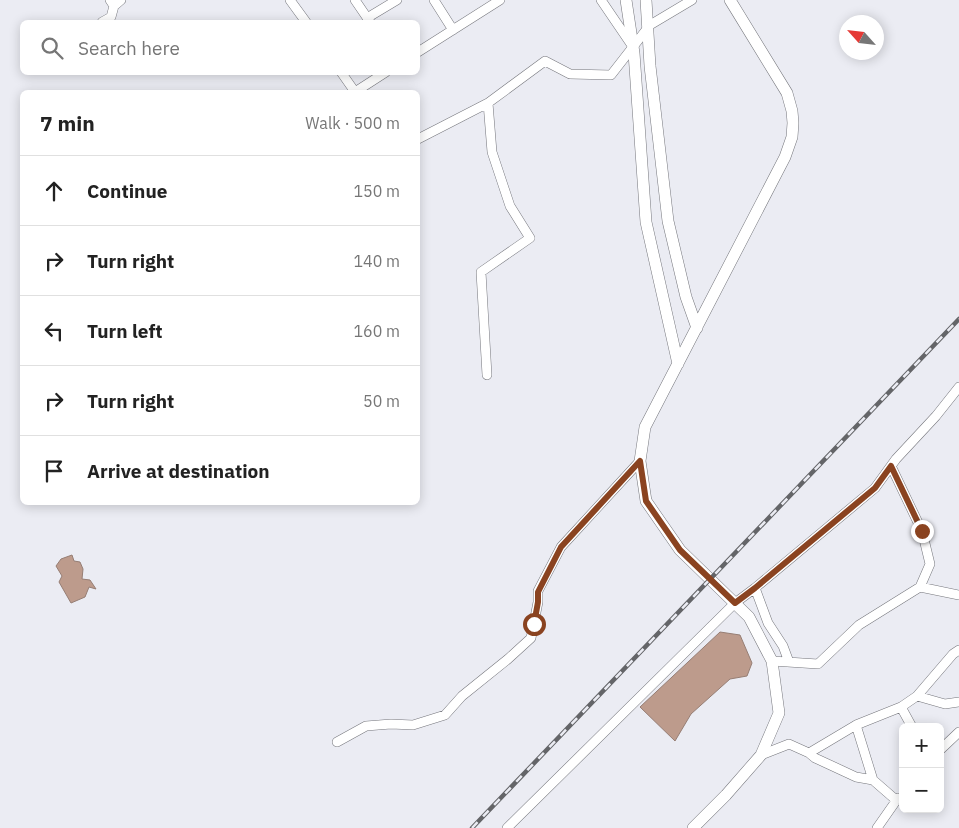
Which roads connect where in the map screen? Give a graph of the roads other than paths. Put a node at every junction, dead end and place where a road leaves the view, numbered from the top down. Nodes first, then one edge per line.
1 (290, 0) edge
2 (355, 0) edge
3 (397, 0) edge
4 (434, 0) edge
5 (500, 0) edge
6 (600, 0) edge
7 (626, 0) edge
8 (646, 0) edge
9 (692, 0) edge
10 (730, 0) edge
11 (115, 2) edge
12 (106, 20) edge
13 (305, 20) edge
14 (369, 20) edge
15 (649, 28) junction
16 (452, 30) junction
17 (633, 48) junction
18 (420, 51) edge
19 (343, 75) edge
20 (381, 75) edge
21 (354, 90) edge
22 (358, 90) edge
23 (488, 103) junction
24 (420, 138) edge
25 (697, 328) junction
26 (678, 364) junction
27 (487, 375) dead end
28 (959, 387) edge
29 (640, 461) junction
30 (891, 466) junction
31 (920, 587) junction
32 (755, 588) junction
33 (959, 594) edge
34 (735, 603) junction
35 (959, 650) edge
36 (772, 661) junction
37 (789, 662) junction
38 (916, 696) junction
39 (959, 702) edge
40 (901, 707) junction
41 (910, 723) edge
42 (856, 725) junction
43 (959, 732) edge
44 (337, 742) dead end
45 (944, 746) edge
46 (809, 753) junction
47 (761, 755) junction
48 (873, 780) junction
49 (899, 799) edge
50 (507, 828) edge
51 (693, 828) edge
52 (877, 828) edge

1 - 13 street
2 - 14 street
3 - 14 street
4 - 16 street
5 - 16 street
6 - 17 street
7 - 17 main road
8 - 15 main road
9 - 15 street
10 - 25 main road
11 - 12 street
15 - 17 street
15 - 25 main road
16 - 18 street
17 - 23 street
17 - 26 main road
19 - 21 street
20 - 22 street
23 - 24 street
23 - 27 street
25 - 26 main road
26 - 29 main road
28 - 30 street
29 - 34 main road
29 - 44 street
30 - 31 street
30 - 32 street
31 - 33 street
31 - 37 street
32 - 34 street
32 - 37 street
34 - 36 main road
34 - 50 street
35 - 38 street
36 - 37 street
36 - 47 main road
38 - 39 street
38 - 40 street
40 - 41 street
40 - 42 street
42 - 46 street
42 - 48 street
43 - 45 street
46 - 47 street
46 - 48 street
47 - 51 main road
48 - 49 street
49 - 52 street

